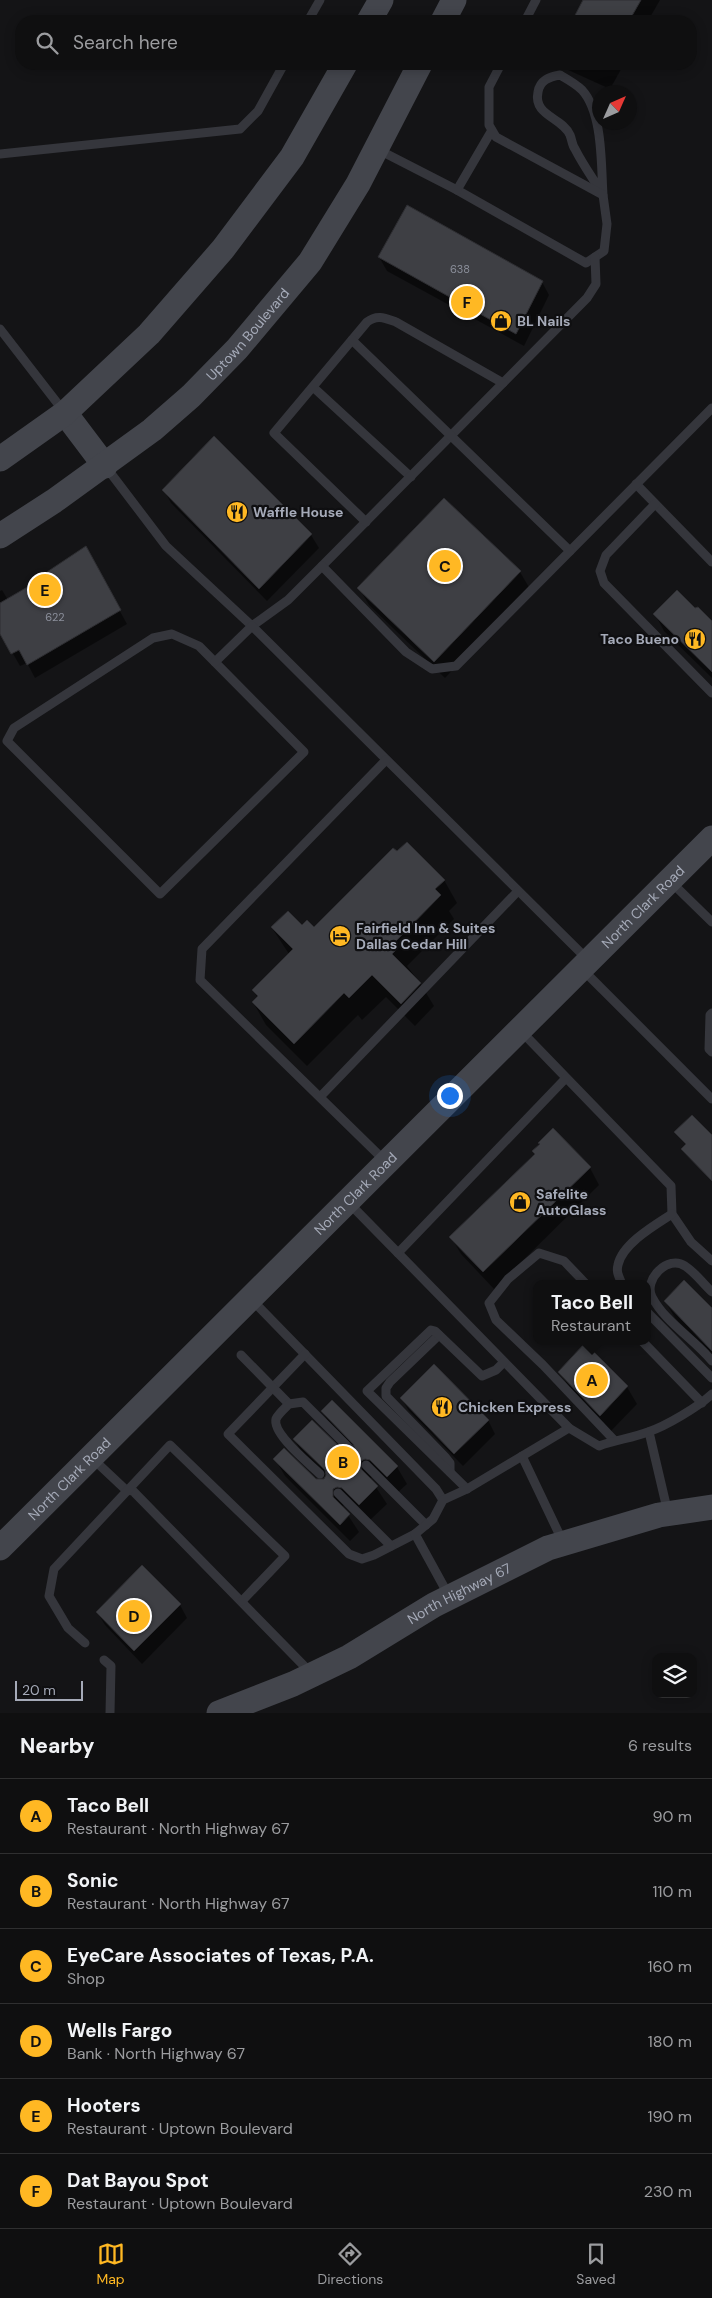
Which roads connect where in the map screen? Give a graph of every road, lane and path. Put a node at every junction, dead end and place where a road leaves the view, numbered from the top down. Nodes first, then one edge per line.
1 (320, 0) edge
2 (381, 0) edge
3 (454, 0) edge
4 (536, 0) edge
5 (311, 15) edge
6 (372, 15) edge
7 (446, 15) edge
8 (528, 15) edge
9 (281, 70) edge
10 (342, 70) edge
11 (417, 70) edge
12 (498, 70) edge
13 (492, 130) junction
14 (376, 149) junction
15 (0, 154) edge
16 (457, 190) junction
17 (603, 195) junction
18 (595, 257) junction
19 (0, 330) edge
20 (352, 340) junction
21 (503, 383) junction
22 (313, 386) junction
23 (712, 408) edge
24 (65, 413) junction
25 (450, 436) junction
26 (0, 459) edge
27 (105, 466) junction
28 (410, 477) junction
29 (636, 484) junction
30 (655, 504) junction
31 (366, 522) junction
32 (0, 536) edge
33 (570, 550) junction
34 (712, 562) edge
35 (322, 566) junction
36 (252, 626) junction
37 (215, 662) junction
38 (712, 693) edge
39 (386, 760) junction
40 (712, 838) edge
41 (670, 881) junction
42 (518, 891) junction
43 (712, 922) edge
44 (585, 965) junction
45 (712, 1012) edge
46 (520, 1030) junction
47 (712, 1052) edge
48 (566, 1078) junction
49 (320, 1097) junction
50 (712, 1099) edge
51 (387, 1163) junction
52 (347, 1202) junction
53 (672, 1214) junction
54 (398, 1253) junction
55 (712, 1261) edge
56 (582, 1280) edge
57 (620, 1280) edge
58 (651, 1283) edge
59 (712, 1292) edge
60 (651, 1295) edge
61 (250, 1298) junction
62 (651, 1316) edge
63 (439, 1335) junction
64 (646, 1345) edge
65 (305, 1354) junction
66 (241, 1355) dead end
67 (712, 1361) edge
68 (504, 1362) junction
69 (711, 1372) edge
70 (273, 1387) junction
71 (712, 1394) edge
72 (702, 1403) junction
73 (289, 1404) junction
74 (569, 1428) junction
75 (649, 1432) junction
76 (614, 1440) junction
77 (349, 1448) dead end
78 (522, 1456) junction
79 (91, 1457) junction
80 (366, 1465) dead end
81 (450, 1472) junction
82 (320, 1474) dead end
83 (467, 1489) junction
84 (126, 1490) junction
85 (338, 1493) dead end
86 (442, 1500) junction
87 (711, 1508) edge
88 (668, 1514) junction
89 (426, 1525) junction
90 (415, 1534) junction
91 (564, 1543) junction
92 (391, 1546) junction
93 (0, 1548) edge
94 (450, 1597) junction
95 (242, 1601) junction
96 (85, 1643) dead end
97 (104, 1660) dead end
98 (313, 1674) junction
99 (110, 1713) edge
100 (219, 1713) edge

1 - 5 lane
2 - 6 street
3 - 7 street
4 - 8 lane
9 - 15 lane
10 - 24 street
11 - 14 street, Uptown Boulevard
12 - 13 lane
13 - 16 lane
13 - 17 lane
14 - 16 lane
14 - 27 street, Uptown Boulevard
16 - 18 lane
17 - 17 lane
17 - 18 lane
18 - 21 lane
19 - 24 lane
20 - 21 lane
20 - 22 lane
20 - 25 lane
21 - 25 lane
22 - 28 lane
22 - 31 lane
23 - 29 lane
24 - 26 street
24 - 27 street
25 - 28 lane
25 - 33 lane
27 - 32 street, Uptown Boulevard
27 - 36 lane
28 - 31 lane
29 - 30 lane
29 - 33 lane
30 - 34 lane
30 - 38 lane
31 - 35 lane
33 - 35 lane
35 - 36 lane
36 - 37 lane
36 - 39 lane
37 - 37 lane
39 - 42 lane
39 - 49 lane
40 - 41 street, North Clark Road
41 - 43 lane
41 - 44 street, North Clark Road
42 - 44 lane
42 - 49 lane
44 - 46 street, North Clark Road
44 - 50 lane
45 - 47 lane
46 - 48 lane
46 - 51 street, North Clark Road
48 - 53 lane
48 - 54 lane
49 - 51 lane
51 - 52 street, North Clark Road
52 - 54 lane
52 - 61 street, North Clark Road
53 - 55 lane
53 - 57 lane
54 - 68 lane
56 - 76 lane
58 - 59 lane
60 - 67 lane
61 - 65 lane
61 - 79 street, North Clark Road
62 - 69 lane
63 - 68 lane
63 - 81 lane
63 - 81 lane
64 - 72 lane
65 - 70 lane
65 - 86 lane
66 - 70 lane
68 - 74 lane
70 - 73 lane
70 - 92 lane
71 - 72 lane
72 - 75 lane
73 - 77 lane
73 - 82 lane
74 - 76 lane
74 - 78 lane
75 - 76 lane
75 - 88 lane
78 - 83 lane
78 - 91 lane
79 - 84 lane
79 - 93 street, North Clark Road
80 - 89 lane
81 - 83 lane
83 - 86 lane
84 - 95 lane
84 - 95 lane
84 - 96 lane
85 - 92 lane
86 - 89 lane
87 - 88 street, North Highway 67
88 - 91 street, North Highway 67
89 - 90 lane
90 - 92 lane
90 - 94 lane
91 - 94 street, North Highway 67
94 - 98 street, North Highway 67
95 - 98 lane
97 - 99 lane
98 - 100 street, North Highway 67

